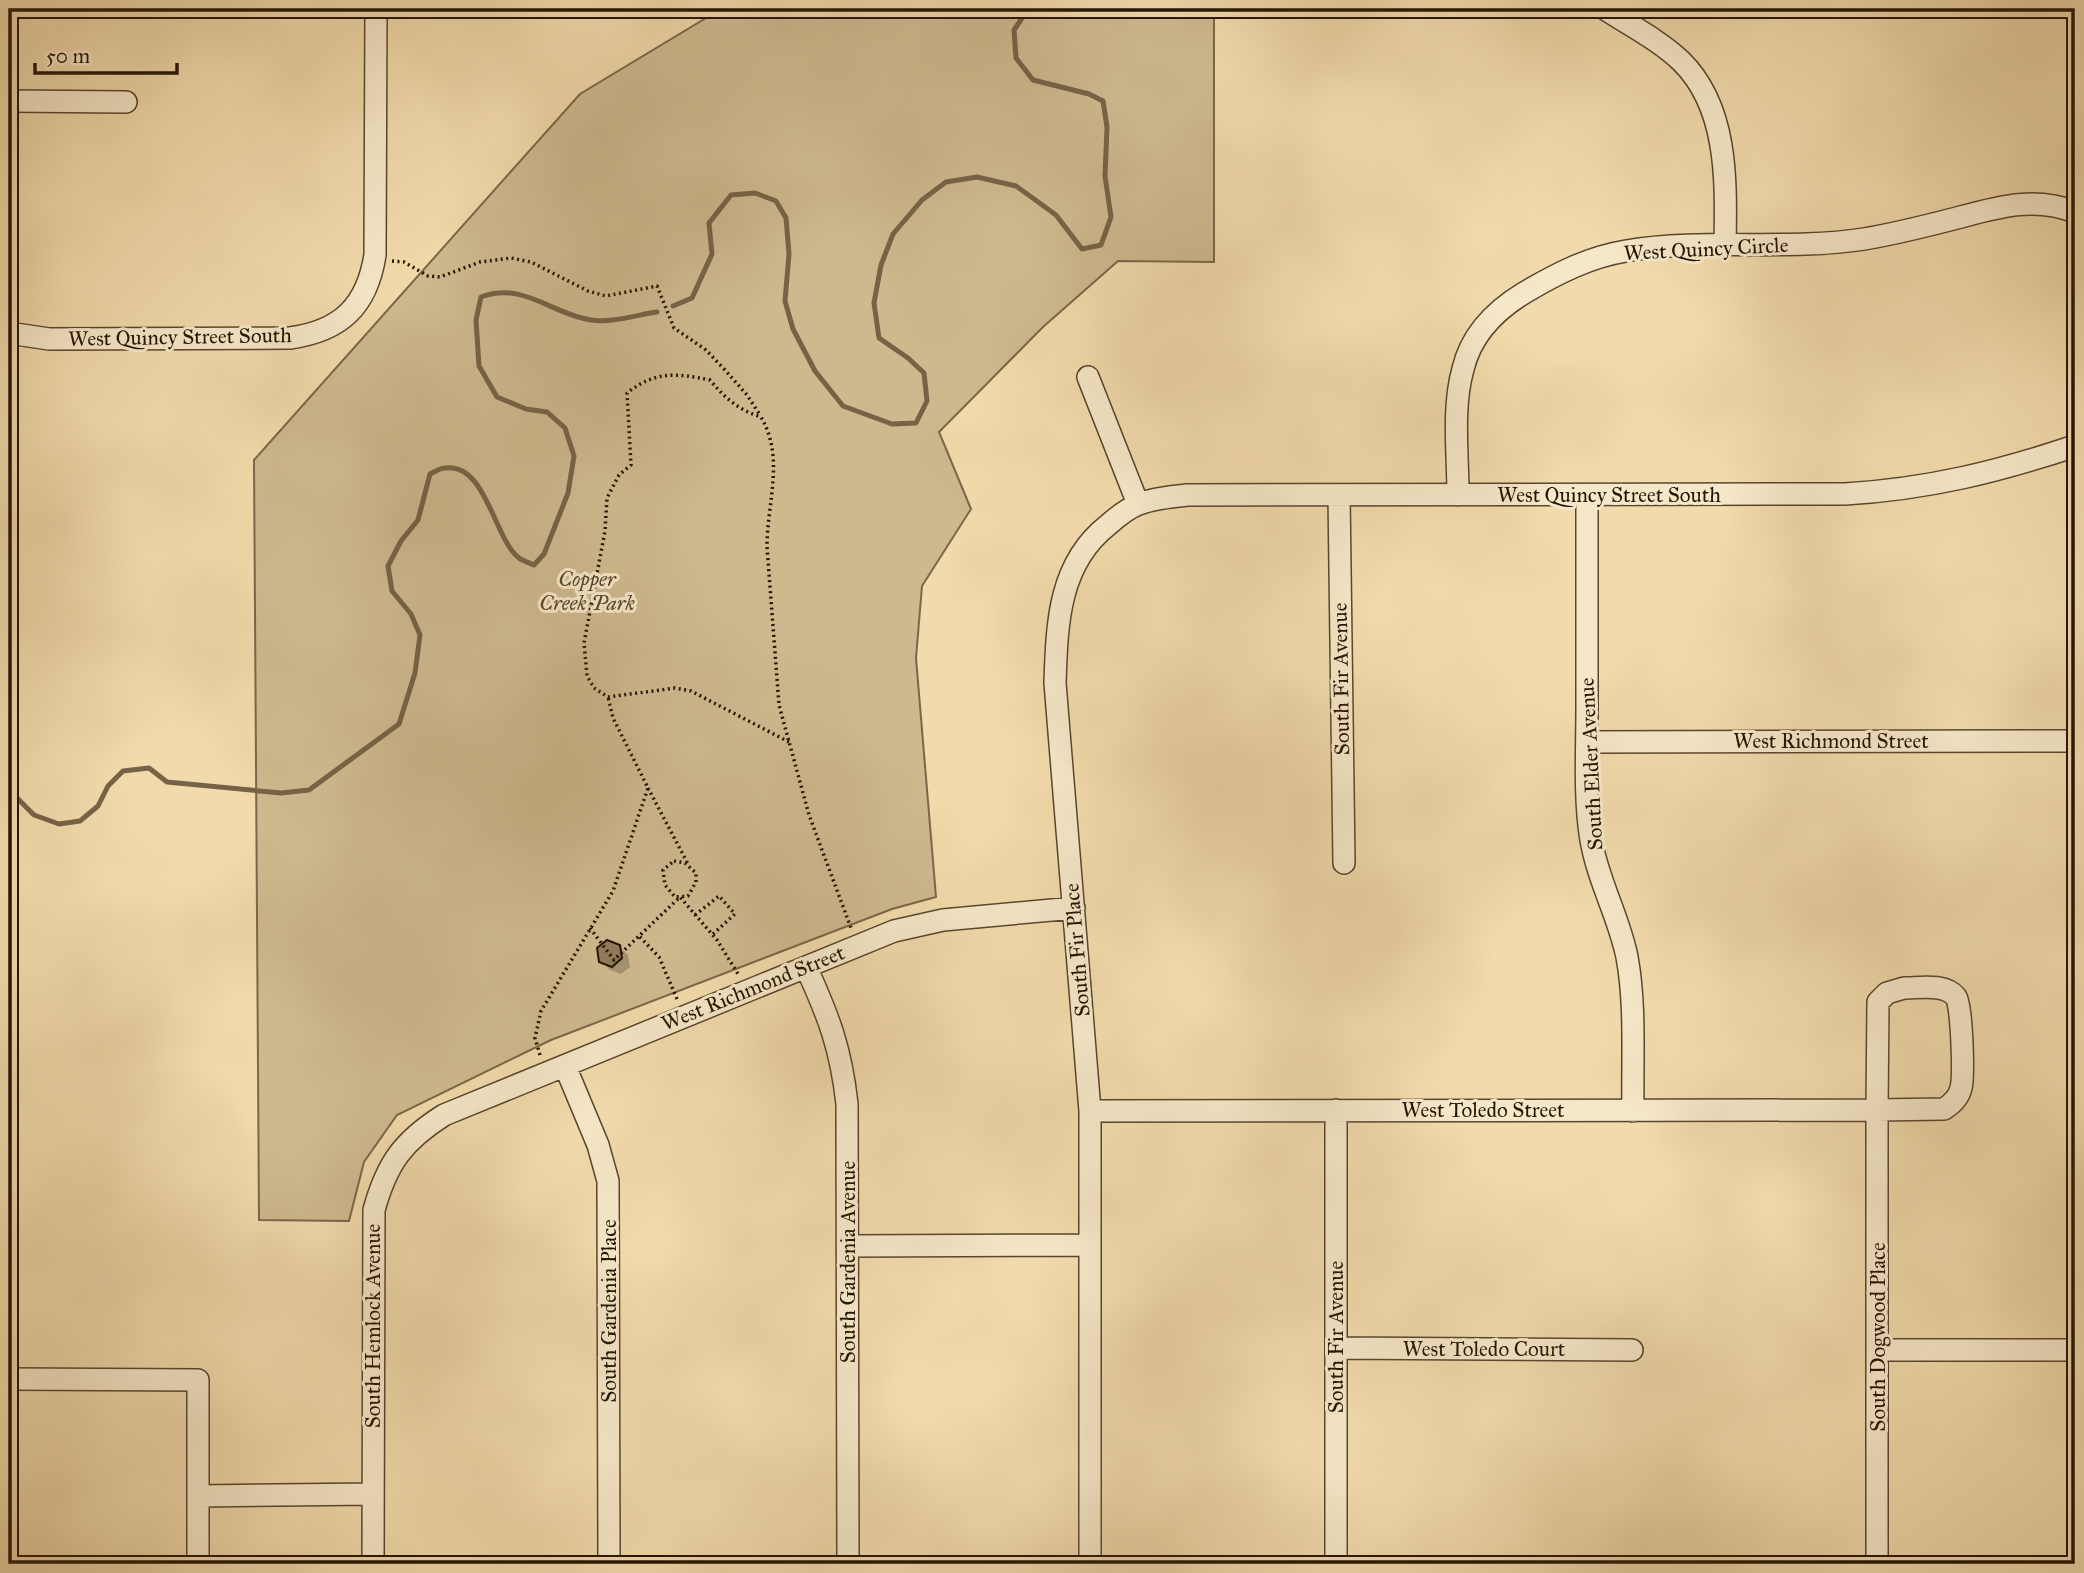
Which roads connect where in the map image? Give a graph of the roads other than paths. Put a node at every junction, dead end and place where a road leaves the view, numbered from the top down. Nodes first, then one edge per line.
1 (376, 9) edge
2 (1605, 9) edge
3 (9, 102) edge
4 (125, 102) dead end
5 (2075, 212) edge
6 (1725, 246) junction
7 (9, 333) edge
8 (1088, 377) dead end
9 (2075, 446) edge
10 (1339, 495) junction
11 (1458, 495) junction
12 (1587, 495) junction
13 (1138, 504) junction
14 (1587, 741) junction
15 (2075, 741) edge
16 (1344, 863) dead end
17 (1074, 908) junction
18 (806, 967) junction
19 (565, 1066) junction
20 (1336, 1110) junction
21 (1877, 1110) junction
22 (1090, 1111) junction
23 (1633, 1111) junction
24 (444, 1115) joint
25 (1090, 1245) junction
26 (848, 1246) junction
27 (1336, 1348) junction
28 (1632, 1350) dead end
29 (1878, 1350) junction
30 (2075, 1350) edge
31 (9, 1379) edge
32 (373, 1494) junction
33 (198, 1496) junction
34 (198, 1564) edge
35 (373, 1564) edge
36 (609, 1564) edge
37 (848, 1564) edge
38 (1090, 1564) edge
39 (1336, 1564) edge
40 (1877, 1564) edge

1 - 7 street, West Quincy Street South
2 - 6 street
3 - 4 street
5 - 6 street, West Quincy Circle
6 - 11 street, West Quincy Circle
8 - 13 street
9 - 12 street, West Quincy Street South
10 - 11 street, West Quincy Street South
10 - 13 street, West Quincy Street South
10 - 16 street, South Fir Avenue
11 - 12 street, West Quincy Street South
12 - 14 street, South Elder Avenue
13 - 17 street, South Fir Place
14 - 15 street, West Richmond Street
14 - 23 street, South Elder Avenue
17 - 18 street, West Richmond Street
17 - 22 street, South Fir Place
18 - 19 street, West Richmond Street
18 - 26 street, South Gardenia Avenue
19 - 24 street, West Richmond Street
19 - 36 street, South Gardenia Place
20 - 22 street, West Toledo Street
20 - 23 street, West Toledo Street
20 - 27 street, South Fir Avenue
21 - 21 street, South Dogwood Place
21 - 23 street, West Toledo Street
21 - 29 street, South Dogwood Place
22 - 25 street, South Fir Place
24 - 32 street, South Hemlock Avenue
25 - 26 street
25 - 38 street, South Fir Place
26 - 37 street, South Gardenia Avenue
27 - 28 street, West Toledo Court
27 - 39 street, South Fir Avenue
29 - 30 street
29 - 40 street, South Dogwood Place
31 - 33 street
32 - 33 street
32 - 35 street, South Hemlock Avenue
33 - 34 street

